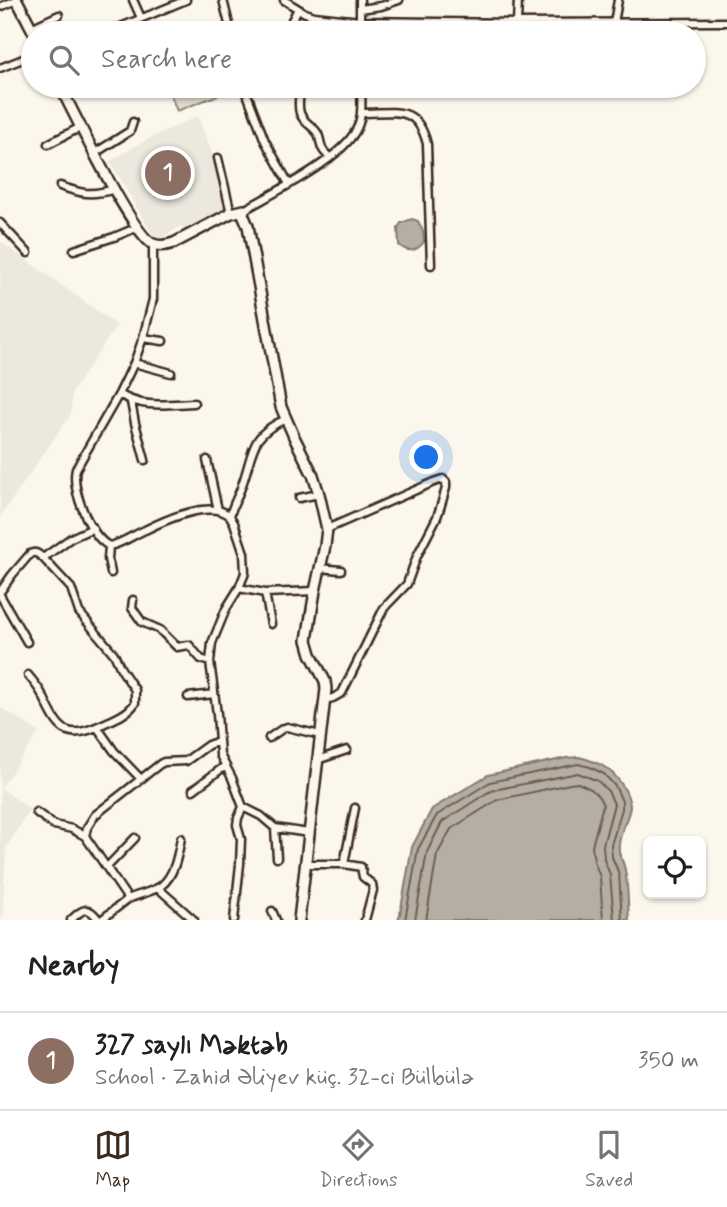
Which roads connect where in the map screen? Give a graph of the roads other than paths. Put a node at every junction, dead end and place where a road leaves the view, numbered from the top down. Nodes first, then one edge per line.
1 (16, 0) edge
2 (133, 0) edge
3 (186, 0) edge
4 (223, 0) edge
5 (284, 0) edge
6 (360, 0) edge
7 (399, 0) edge
8 (517, 0) edge
9 (618, 0) edge
10 (0, 7) edge
11 (298, 9) junction
12 (360, 9) junction
13 (59, 15) dead end
14 (141, 18) junction
15 (27, 21) edge
16 (49, 21) edge
17 (134, 21) edge
18 (228, 21) edge
19 (292, 21) edge
20 (360, 21) joint
21 (517, 21) edge
22 (614, 21) edge
23 (706, 22) edge
24 (727, 22) edge
25 (21, 60) edge
26 (0, 68) edge
27 (66, 98) edge
28 (249, 98) edge
29 (299, 98) edge
30 (361, 98) edge
31 (361, 113) junction
32 (132, 122) dead end
33 (81, 127) junction
34 (48, 144) dead end
35 (94, 153) junction
36 (218, 158) dead end
37 (330, 158) junction
38 (289, 184) junction
39 (60, 186) dead end
40 (115, 190) junction
41 (244, 210) junction
42 (231, 213) junction
43 (0, 223) edge
44 (138, 227) junction
45 (153, 244) junction
46 (74, 250) dead end
47 (27, 253) dead end
48 (431, 265) dead end
49 (143, 338) junction
50 (163, 341) dead end
51 (134, 363) junction
52 (171, 373) dead end
53 (119, 394) junction
54 (131, 402) junction
55 (194, 403) dead end
56 (285, 419) junction
57 (145, 460) dead end
58 (207, 460) dead end
59 (319, 494) junction
60 (299, 498) dead end
61 (218, 510) junction
62 (230, 516) junction
63 (93, 528) junction
64 (327, 530) junction
65 (109, 546) junction
66 (43, 558) junction
67 (319, 568) junction
68 (341, 570) dead end
69 (111, 573) dead end
70 (239, 588) junction
71 (314, 591) junction
72 (265, 593) junction
73 (0, 594) edge
74 (133, 600) dead end
75 (271, 624) dead end
76 (27, 642) dead end
77 (210, 662) junction
78 (28, 675) dead end
79 (214, 694) junction
80 (188, 697) dead end
81 (324, 700) junction
82 (97, 727) junction
83 (320, 735) junction
84 (269, 738) dead end
85 (219, 741) junction
86 (346, 750) dead end
87 (317, 760) junction
88 (225, 766) junction
89 (141, 779) junction
90 (193, 790) dead end
91 (243, 807) junction
92 (355, 808) dead end
93 (36, 812) dead end
94 (275, 828) junction
95 (309, 833) junction
96 (85, 836) junction
97 (135, 838) dead end
98 (181, 838) dead end
99 (277, 858) dead end
100 (307, 864) junction
101 (344, 864) junction
102 (107, 867) junction
103 (158, 888) junction
104 (128, 899) junction
105 (272, 911) dead end
106 (71, 920) edge
107 (100, 920) edge
108 (194, 920) edge
109 (234, 920) edge
110 (276, 920) edge
111 (299, 920) edge
112 (365, 920) edge

1 - 10 street
1 - 15 street
2 - 14 street
3 - 14 street
4 - 18 street
5 - 11 street
6 - 12 street
7 - 12 street
8 - 21 street
9 - 22 street
11 - 19 street
11 - 20 street
12 - 20 street
13 - 16 street
14 - 17 street
23 - 24 street
25 - 26 street
27 - 33 street
28 - 38 street
29 - 37 street
30 - 31 street
31 - 37 street
31 - 48 street
32 - 35 street
33 - 34 street
33 - 35 street
35 - 40 street
36 - 42 street
37 - 38 street
38 - 41 street
39 - 40 street
40 - 44 street
41 - 42 street
41 - 56 street
42 - 45 street
43 - 47 street
44 - 45 street
44 - 46 street
45 - 49 street
49 - 50 street
49 - 51 street
51 - 52 street
51 - 53 street
53 - 54 street
53 - 63 street
54 - 55 street
54 - 57 street
56 - 59 street
56 - 62 street
58 - 61 street
59 - 60 street
59 - 64 street
61 - 62 street
61 - 65 street
62 - 70 street
63 - 65 street
63 - 66 street
64 - 67 street
64 - 81 street
65 - 69 street
66 - 73 street
66 - 82 street
67 - 68 street
67 - 71 street
70 - 72 street
70 - 77 street
71 - 72 street
71 - 81 street
72 - 75 street
73 - 76 street
74 - 77 street
77 - 79 street
78 - 82 street
79 - 80 street
79 - 85 street
81 - 83 street
82 - 89 street
83 - 84 street
83 - 87 street
85 - 88 street
85 - 89 street
86 - 87 street
87 - 95 street
88 - 90 street
88 - 91 street
89 - 96 street
91 - 94 street
91 - 109 street
92 - 101 street
93 - 96 street
94 - 95 street
94 - 99 street
95 - 100 street
96 - 102 street
97 - 102 street
98 - 103 street
100 - 101 street
100 - 111 street
101 - 112 street
102 - 104 street
103 - 104 street
103 - 108 street
104 - 107 street
105 - 110 street
106 - 107 street

